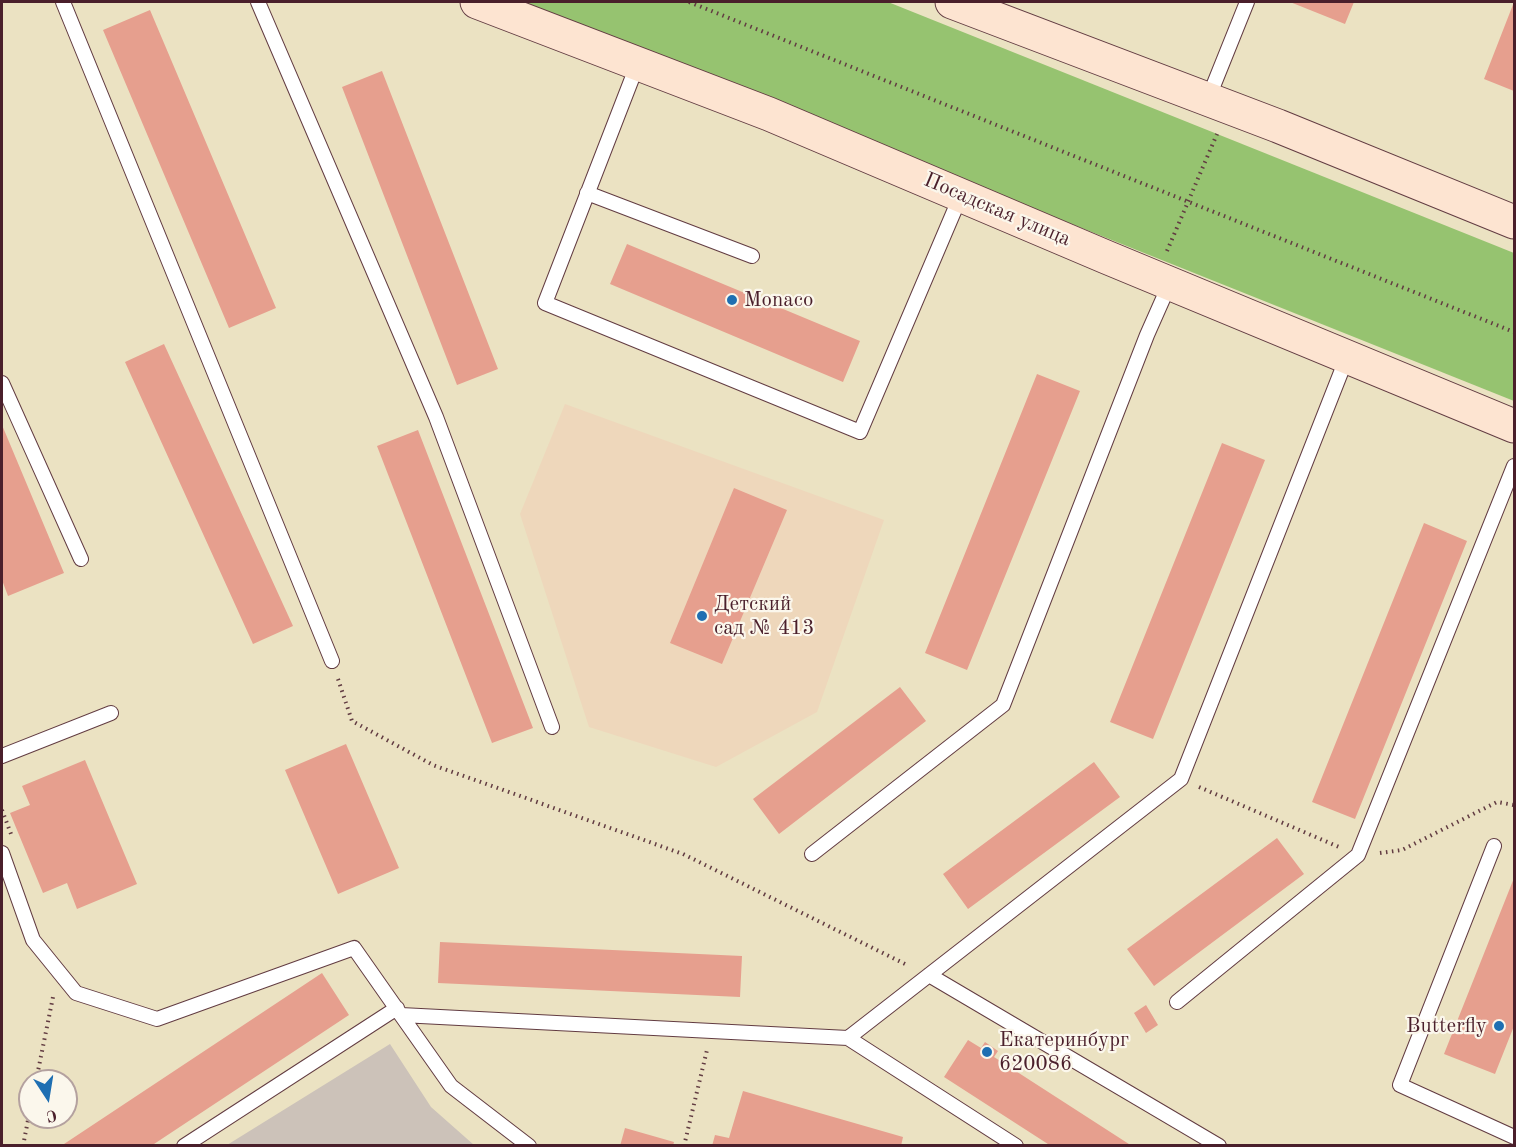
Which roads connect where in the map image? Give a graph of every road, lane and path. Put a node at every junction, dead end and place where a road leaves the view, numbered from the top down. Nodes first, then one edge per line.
1 (63, 2) edge
2 (258, 2) edge
3 (477, 2) edge
4 (689, 2) edge
5 (952, 2) edge
6 (1247, 2) edge
7 (638, 63) junction
8 (1218, 103) junction
9 (587, 193) junction
10 (961, 195) junction
11 (1188, 201) junction
12 (1515, 222) edge
13 (752, 256) dead end
14 (1163, 280) junction
15 (1515, 332) edge
16 (1347, 357) junction
17 (2, 383) edge
18 (1515, 426) edge
19 (1515, 466) edge
20 (81, 559) dead end
21 (332, 661) joint
22 (111, 713) dead end
23 (552, 727) dead end
24 (2, 756) edge
25 (1181, 779) junction
26 (1515, 805) edge
27 (2, 810) edge
28 (14, 841) dead end
29 (1494, 846) dead end
30 (2, 853) edge
31 (812, 854) dead end
32 (1358, 855) junction
33 (58, 972) junction
34 (929, 975) junction
35 (1177, 1002) dead end
36 (399, 1011) junction
37 (712, 1031) junction
38 (848, 1038) junction
39 (38, 1069) edge
40 (26, 1129) edge
41 (1515, 1137) edge
42 (23, 1146) edge
43 (184, 1146) edge
44 (530, 1146) edge
45 (684, 1146) edge
46 (1016, 1146) edge
47 (1219, 1146) edge

1 - 21 lane
2 - 23 lane
3 - 7 street, Посадская улица
4 - 11 path
5 - 8 street
6 - 8 lane
7 - 9 lane
7 - 10 street, Посадская улица
8 - 11 path
8 - 12 street
9 - 10 lane
9 - 13 lane
10 - 14 street, Посадская улица
11 - 14 path
11 - 15 path
14 - 16 street, Посадская улица
14 - 31 lane
16 - 18 street, Посадская улица
16 - 25 lane
17 - 20 lane
19 - 32 lane
21 - 34 path
22 - 24 lane
25 - 32 path
25 - 34 lane
26 - 32 path
27 - 28 path
29 - 41 lane
30 - 33 lane
32 - 35 lane
33 - 36 lane
33 - 39 path
34 - 38 lane
34 - 47 lane
36 - 37 lane
36 - 43 lane
36 - 44 lane
37 - 38 lane
37 - 45 path
38 - 46 lane
40 - 42 path

